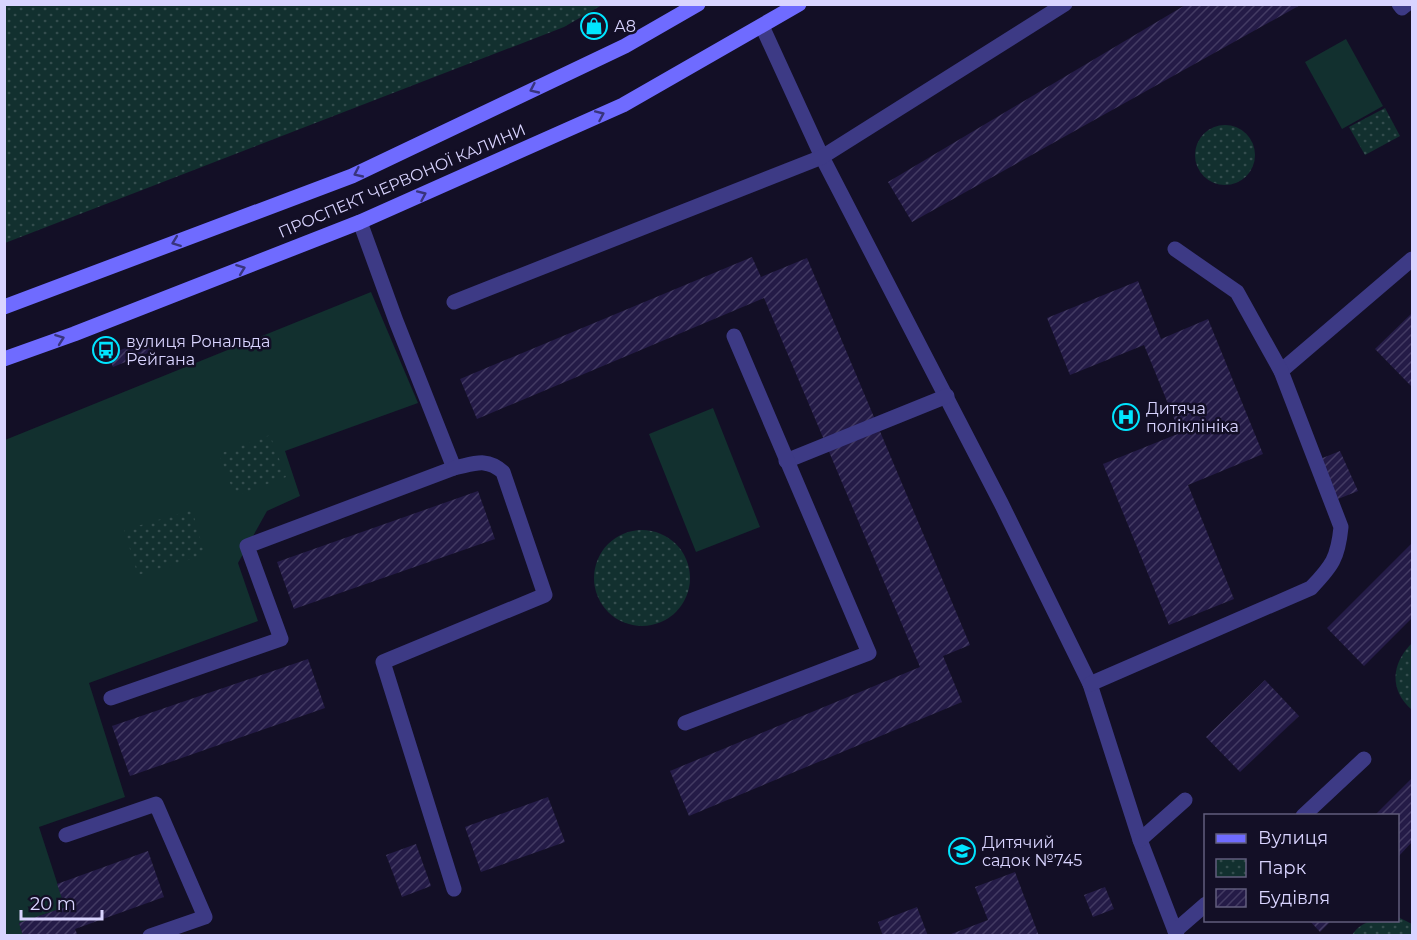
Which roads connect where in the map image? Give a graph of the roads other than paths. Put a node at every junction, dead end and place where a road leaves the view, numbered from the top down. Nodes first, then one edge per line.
1 (698, 4) edge
2 (799, 4) edge
3 (1065, 4) edge
4 (1399, 4) edge
5 (1407, 4) edge
6 (762, 26) junction
7 (822, 157) junction
8 (360, 222) junction
9 (1175, 249) dead end
10 (1413, 259) edge
11 (454, 302) dead end
12 (4, 307) edge
13 (734, 336) dead end
14 (4, 359) edge
15 (1281, 371) junction
16 (947, 396) junction
17 (786, 461) junction
18 (454, 468) junction
19 (1090, 684) junction
20 (111, 698) dead end
21 (686, 723) dead end
22 (1364, 759) dead end
23 (1185, 800) dead end
24 (1305, 814) edge
25 (66, 836) dead end
26 (1140, 840) junction
27 (454, 889) dead end
28 (1204, 906) edge
29 (1176, 933) edge
30 (150, 936) edge

1 -> 12 main road, ПРОСПЕКТ ЧЕРВОНОЇ КАЛИНИ
2 - 6 main road, ПРОСПЕКТ ЧЕРВОНОЇ КАЛИНИ
3 - 7 lane
4 - 5 lane
6 - 7 lane
8 -> 6 main road, ПРОСПЕКТ ЧЕРВОНОЇ КАЛИНИ
7 - 11 lane
7 - 16 lane
14 -> 8 main road, ПРОСПЕКТ ЧЕРВОНОЇ КАЛИНИ
8 - 18 lane
9 - 15 lane
10 - 15 lane
13 - 17 lane
15 - 19 lane
16 - 17 lane
16 - 19 lane
17 - 21 lane
18 - 20 lane
18 - 27 lane
19 - 26 lane
22 - 24 lane
23 - 26 lane
25 - 30 lane
26 - 29 lane
28 - 29 lane

